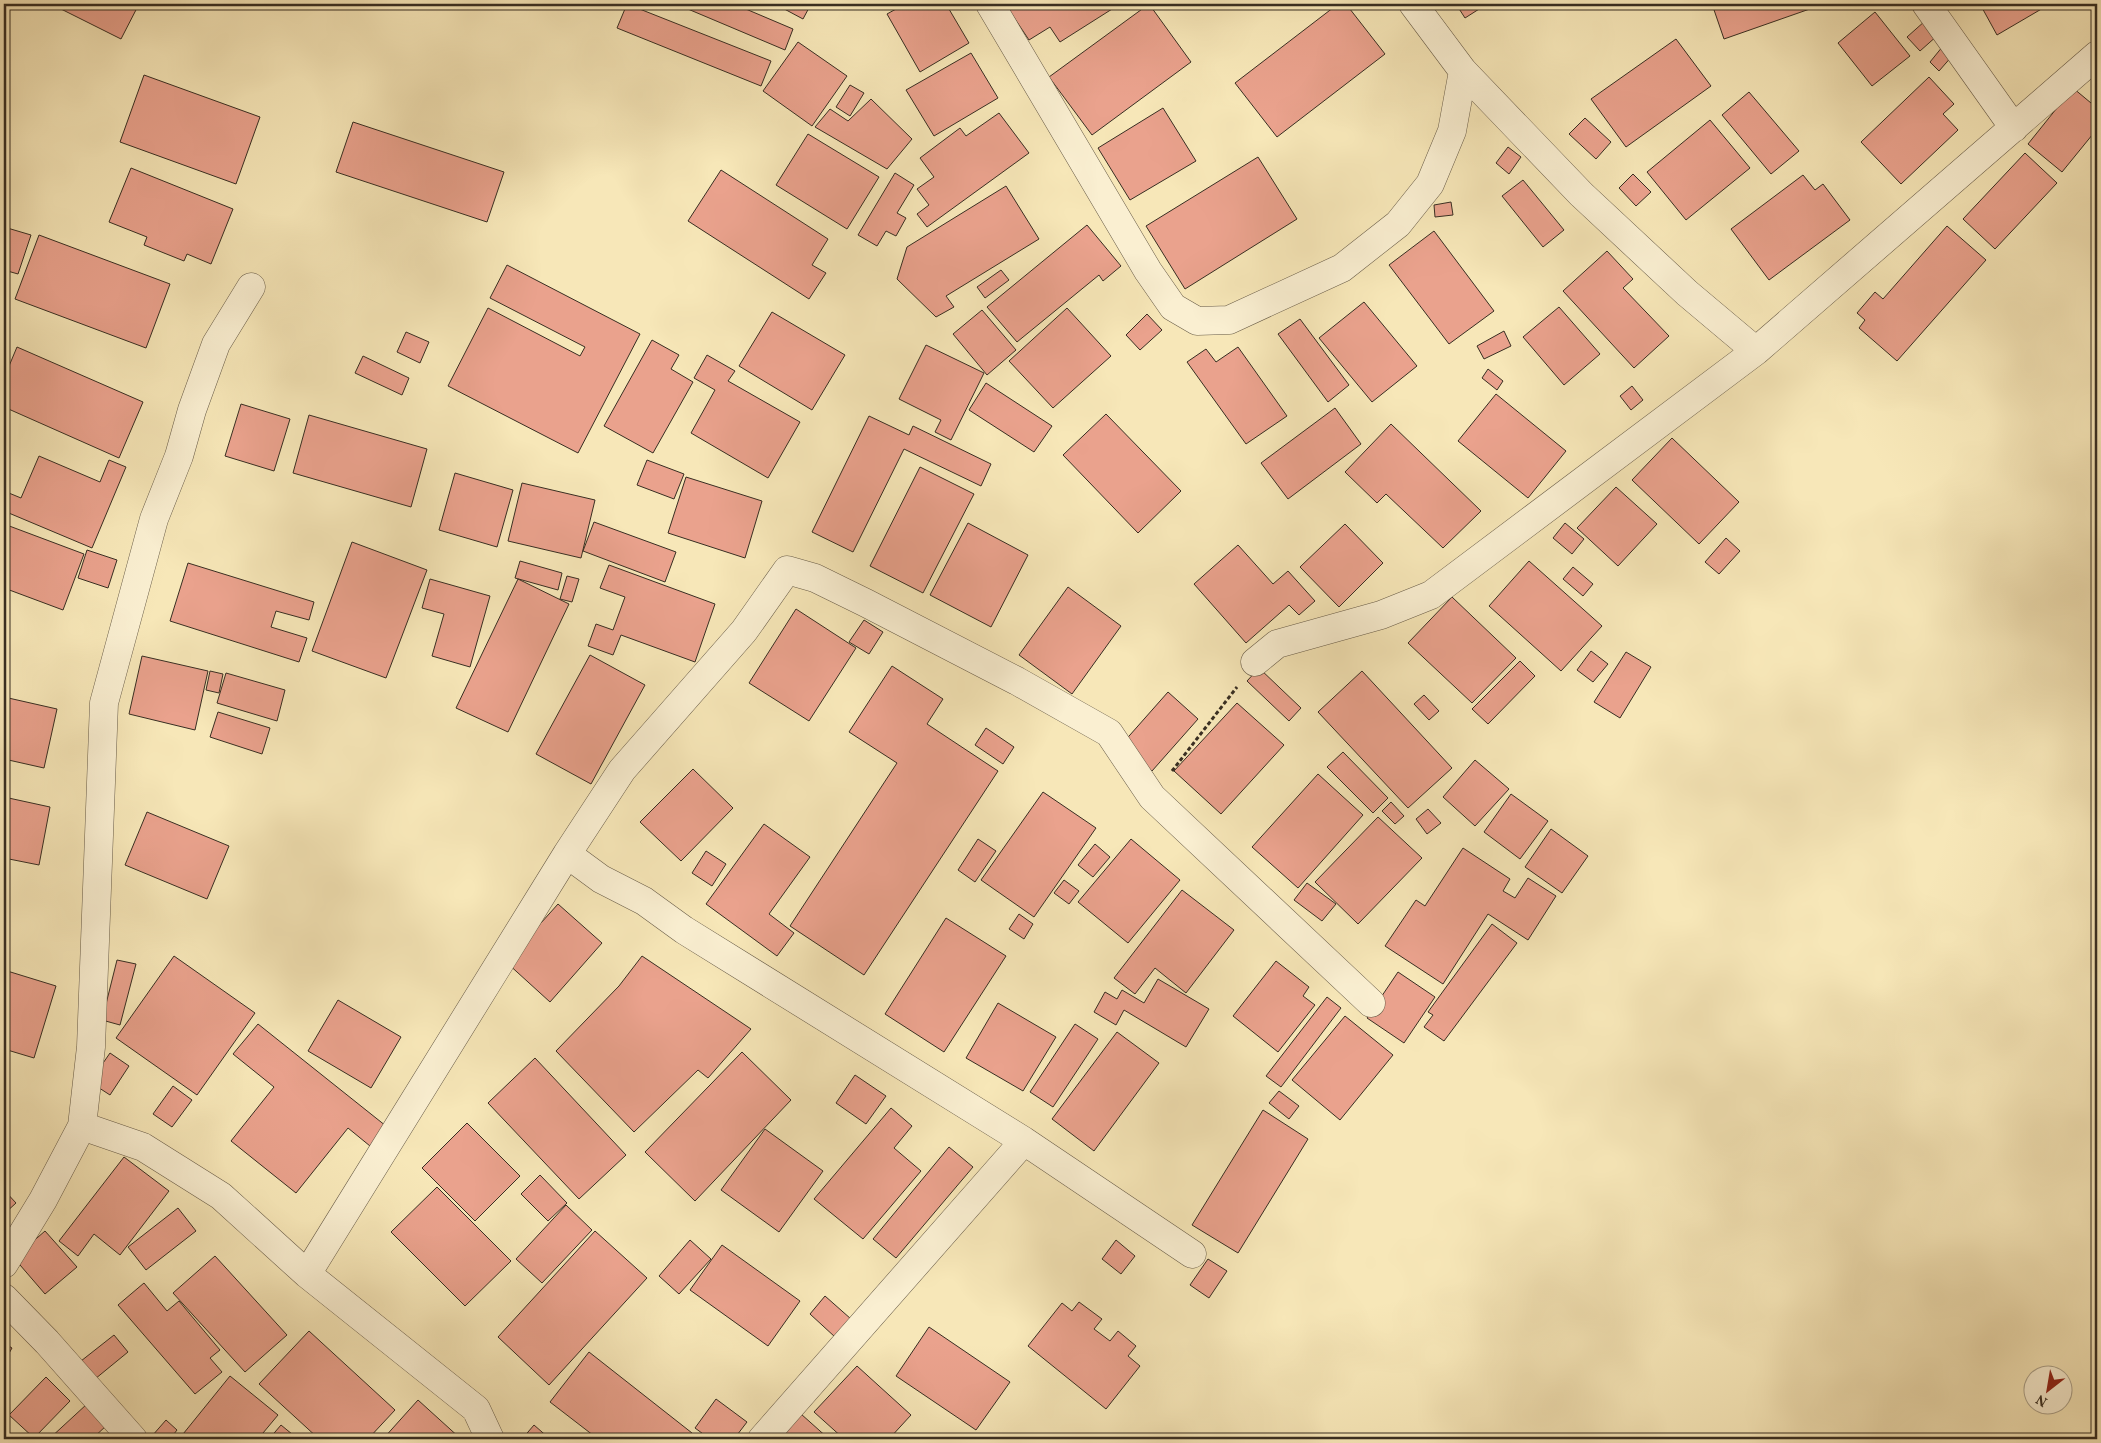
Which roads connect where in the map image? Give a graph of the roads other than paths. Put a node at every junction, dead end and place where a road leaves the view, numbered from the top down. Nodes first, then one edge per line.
1 (990, 4) edge
2 (1413, 4) edge
3 (1926, 4) edge
4 (2097, 55) edge
5 (1464, 71) junction
6 (2014, 128) junction
7 (251, 286) dead end
8 (1756, 351) junction
9 (1255, 662) road end
10 (567, 854) junction
11 (1371, 1003) dead end
12 (82, 1126) junction
13 (1024, 1142) junction
14 (1192, 1254) dead end
15 (4, 1264) edge
16 (307, 1274) junction
17 (4, 1298) edge
18 (133, 1439) edge
19 (490, 1439) edge
20 (762, 1439) edge

1 - 5 street
2 - 5 street
3 - 6 street
4 - 6 street
5 - 8 street
6 - 8 street
7 - 12 street
8 - 9 street
10 - 11 street
10 - 13 street
10 - 16 street
12 - 15 street
12 - 16 street
13 - 14 street
13 - 20 street
16 - 19 street
17 - 18 street

